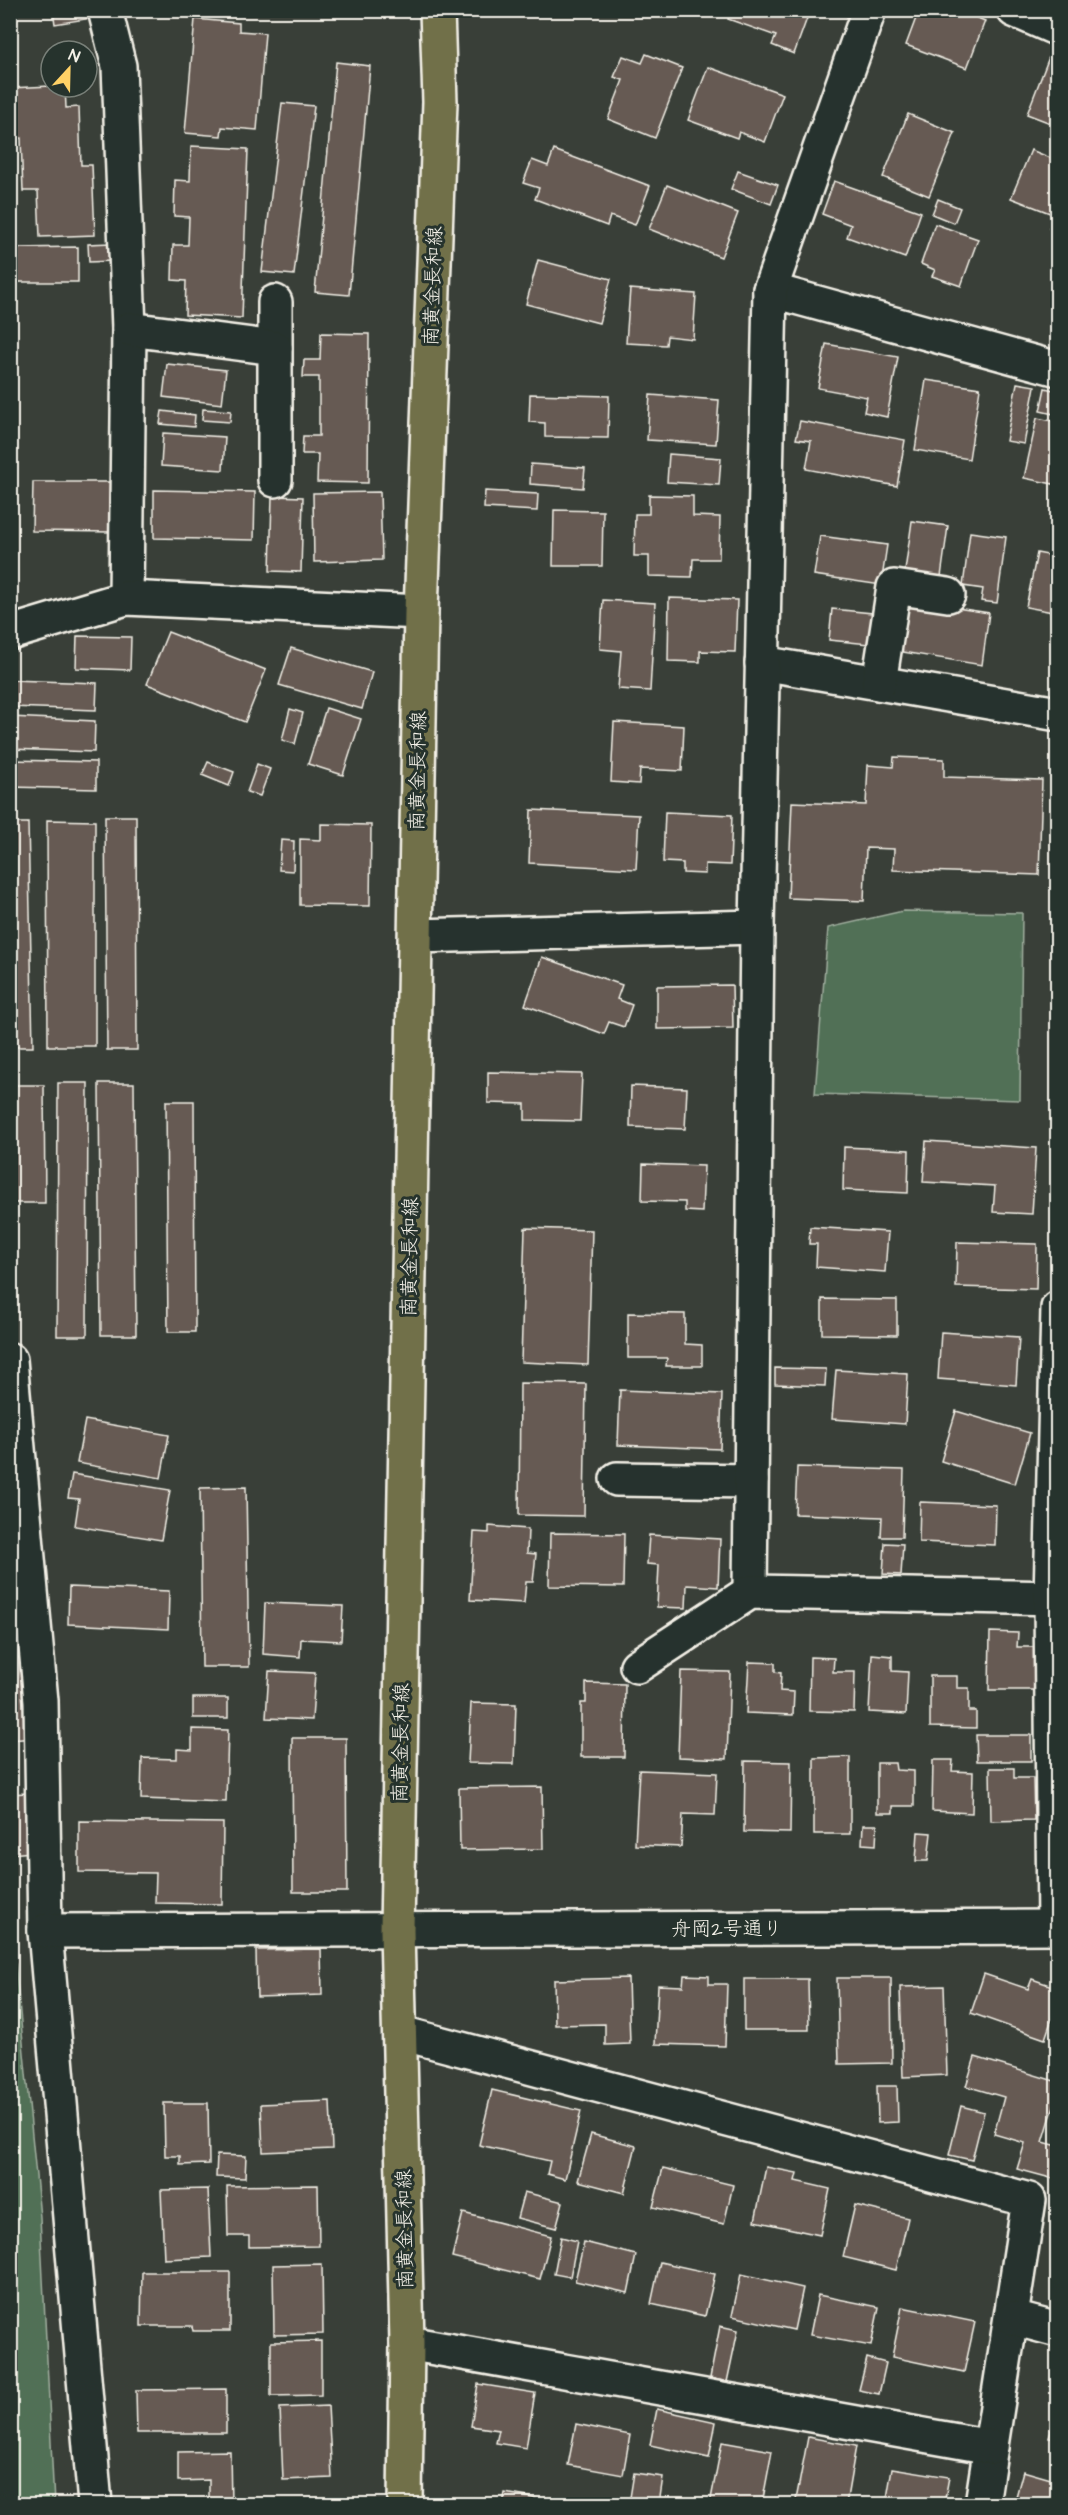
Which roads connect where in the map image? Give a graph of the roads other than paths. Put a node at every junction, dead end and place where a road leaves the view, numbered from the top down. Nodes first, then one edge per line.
1 (105, 10) edge
2 (437, 10) edge
3 (869, 10) edge
4 (1014, 10) edge
5 (1058, 29) edge
6 (770, 290) junction
7 (275, 302) dead end
8 (129, 330) junction
9 (275, 348) junction
10 (1058, 369) edge
11 (275, 480) dead end
12 (948, 595) dead end
13 (126, 598) junction
14 (421, 612) junction
15 (10, 633) edge
16 (762, 663) junction
17 (879, 683) junction
18 (1058, 714) edge
19 (757, 927) junction
20 (416, 936) junction
21 (1058, 1308) edge
22 (10, 1360) edge
23 (617, 1479) dead end
24 (751, 1481) junction
25 (750, 1592) junction
26 (1054, 1598) edge
27 (637, 1666) dead end
28 (1056, 1927) edge
29 (397, 1930) junction
30 (45, 1931) junction
31 (401, 2033) junction
32 (1013, 2318) junction
33 (1058, 2330) edge
34 (407, 2343) junction
35 (991, 2447) junction
36 (96, 2505) edge
37 (405, 2505) edge
38 (982, 2505) edge

1 - 8 street
2 - 14 main road, 南黄金長和線
3 - 6 street
4 - 5 street
6 - 10 street
6 - 16 street
7 - 9 street
8 - 9 street
8 - 13 street
9 - 11 street
12 - 17 street
13 - 14 street
13 - 15 street
14 - 20 main road, 南黄金長和線
16 - 17 street
16 - 19 street
17 - 18 street
19 - 20 street
19 - 24 street
20 - 29 main road, 南黄金長和線
21 - 26 street
22 - 30 street
23 - 24 street
24 - 25 street
25 - 26 street
25 - 27 street
26 - 28 street
28 - 29 street, 舟岡2号通り
29 - 30 street, 舟岡2号通り
29 - 31 main road, 南黄金長和線
30 - 36 street
31 - 32 street
31 - 34 main road, 南黄金長和線
32 - 33 street
32 - 35 street
34 - 35 street
34 - 37 main road, 南黄金長和線
35 - 38 street

